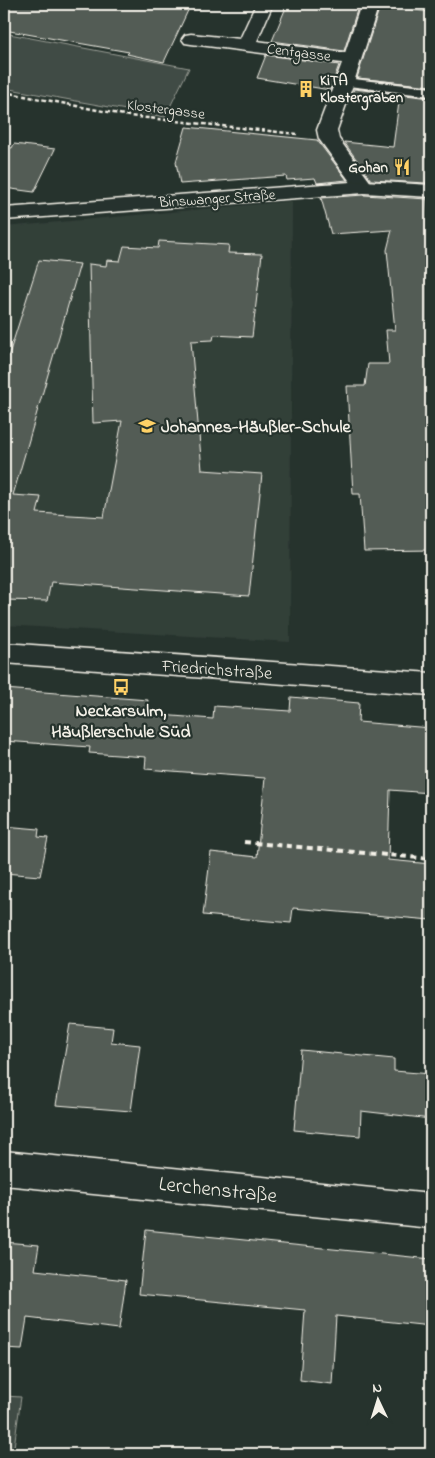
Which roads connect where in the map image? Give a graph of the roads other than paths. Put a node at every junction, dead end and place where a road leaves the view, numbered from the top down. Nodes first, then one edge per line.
1 (264, 4) edge
2 (370, 4) edge
3 (191, 39) dead end
4 (246, 45) junction
5 (352, 59) junction
6 (345, 82) junction
7 (431, 92) edge
8 (364, 187) junction
9 (431, 191) edge
10 (4, 214) edge
11 (4, 653) edge
12 (431, 684) edge
13 (4, 1168) edge
14 (431, 1211) edge

1 - 4 street, Centgasse
2 - 5 street
3 - 4 street, Centgasse
4 - 5 street, Centgasse
5 - 6 street
6 - 7 lane
6 - 8 street
8 - 9 street, Binswanger Straße
8 - 10 street, Binswanger Straße
11 - 12 street, Friedrichstraße
13 - 14 street, Lerchenstraße

